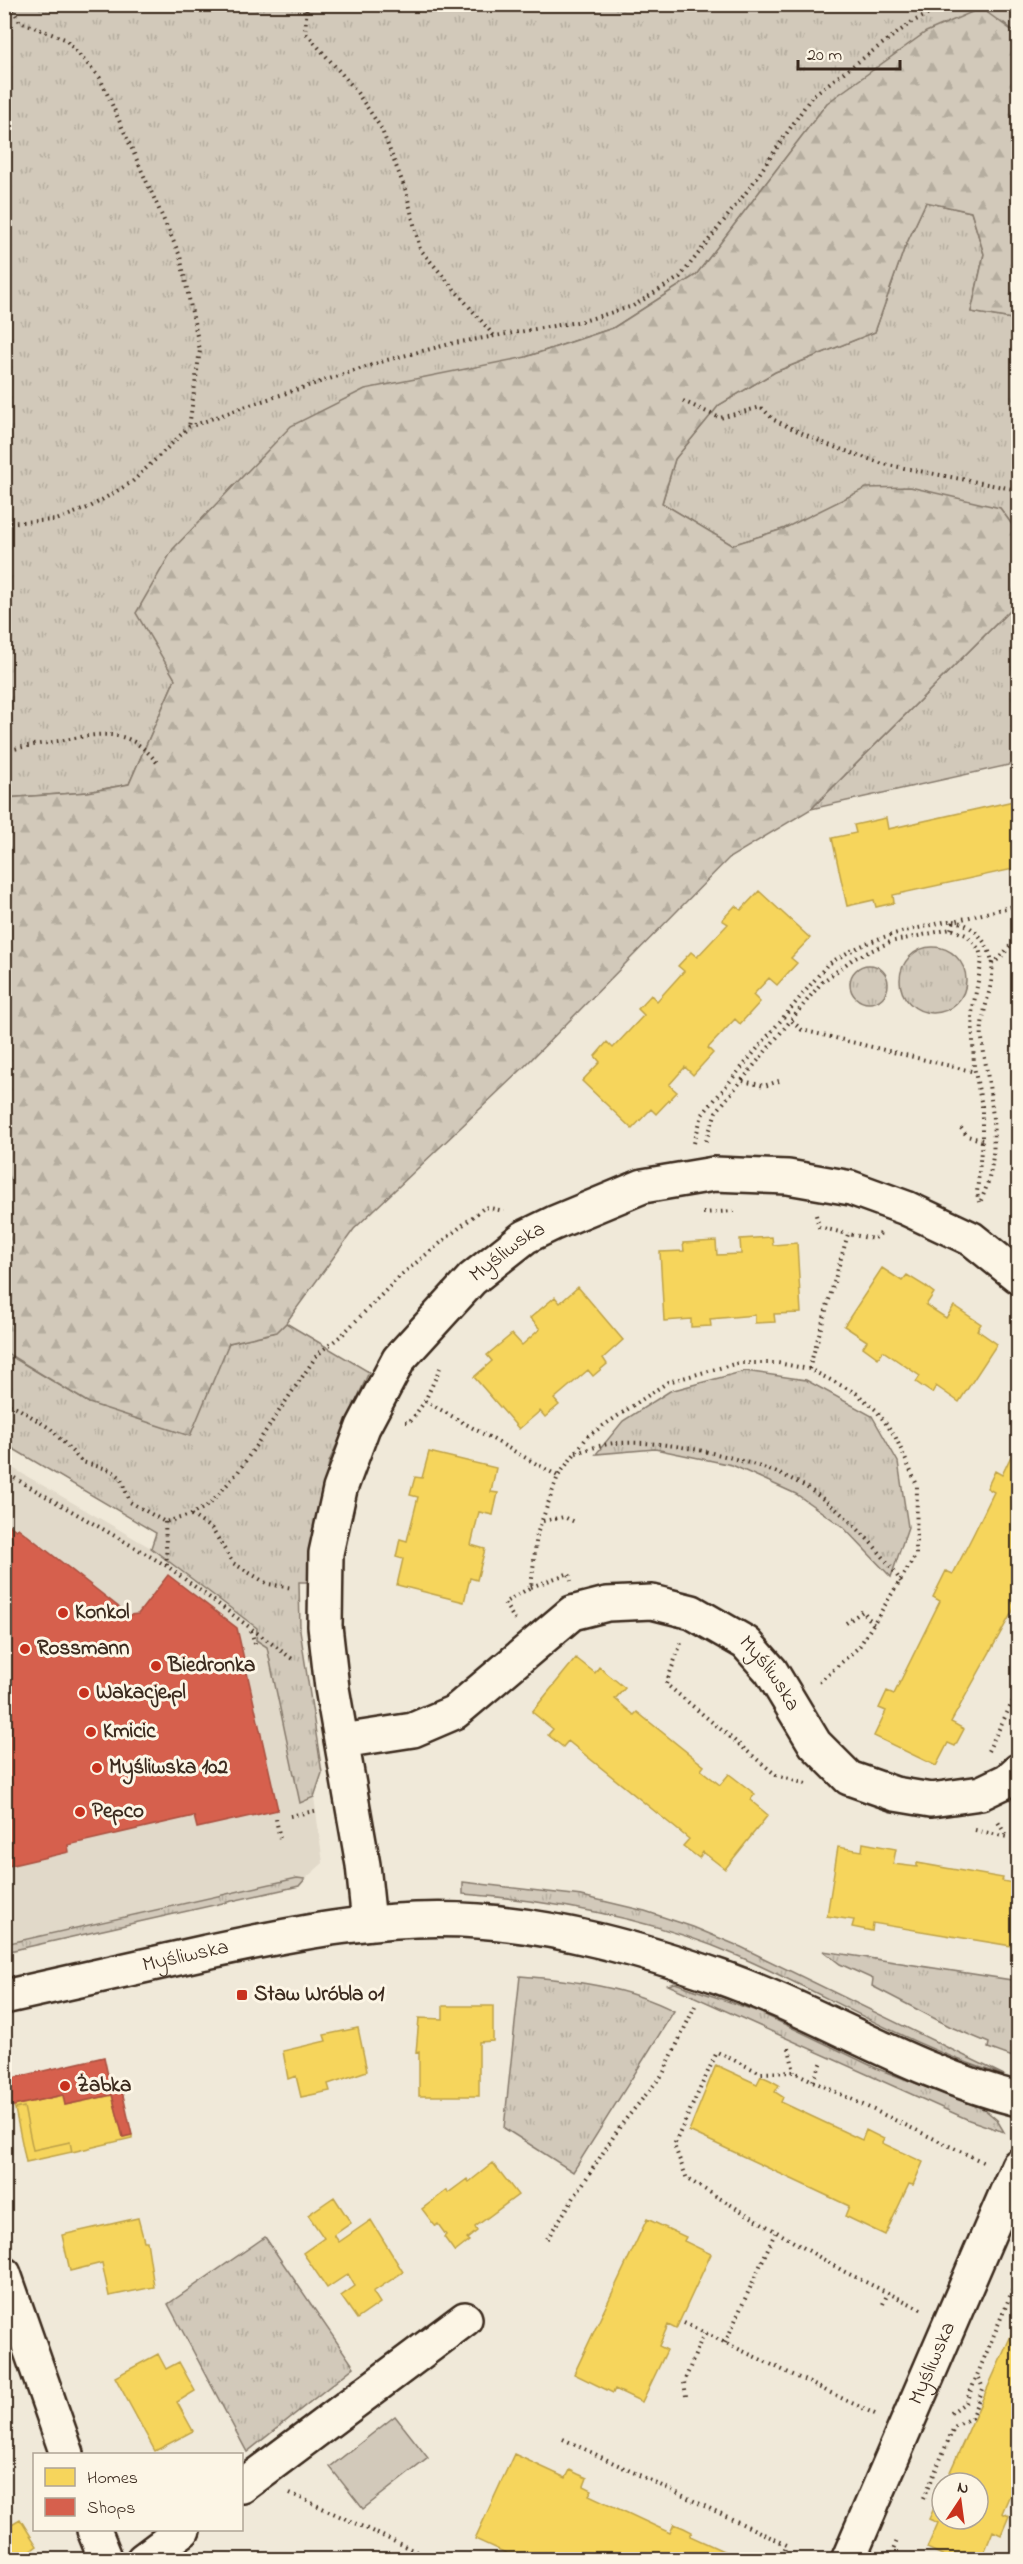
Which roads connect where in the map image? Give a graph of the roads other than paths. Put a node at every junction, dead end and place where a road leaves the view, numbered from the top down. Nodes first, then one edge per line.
1 (1018, 1276) edge
2 (342, 1741) junction
3 (1018, 1771) edge
4 (369, 1923) junction
5 (4, 1997) edge
6 (1018, 2099) edge
7 (1018, 2166) edge
8 (4, 2274) edge
9 (465, 2319) dead end
10 (68, 2453) edge
11 (252, 2478) edge
12 (95, 2531) edge
13 (180, 2531) edge
14 (106, 2559) edge
15 (143, 2559) edge
16 (848, 2559) edge

1 - 2 street, Myśliwska
2 - 3 street, Myśliwska
2 - 4 street, Myśliwska
4 - 5 street, Myśliwska
4 - 6 street, Myśliwska
7 - 16 street, Myśliwska
8 - 10 street
9 - 11 street
12 - 14 street
13 - 15 street

